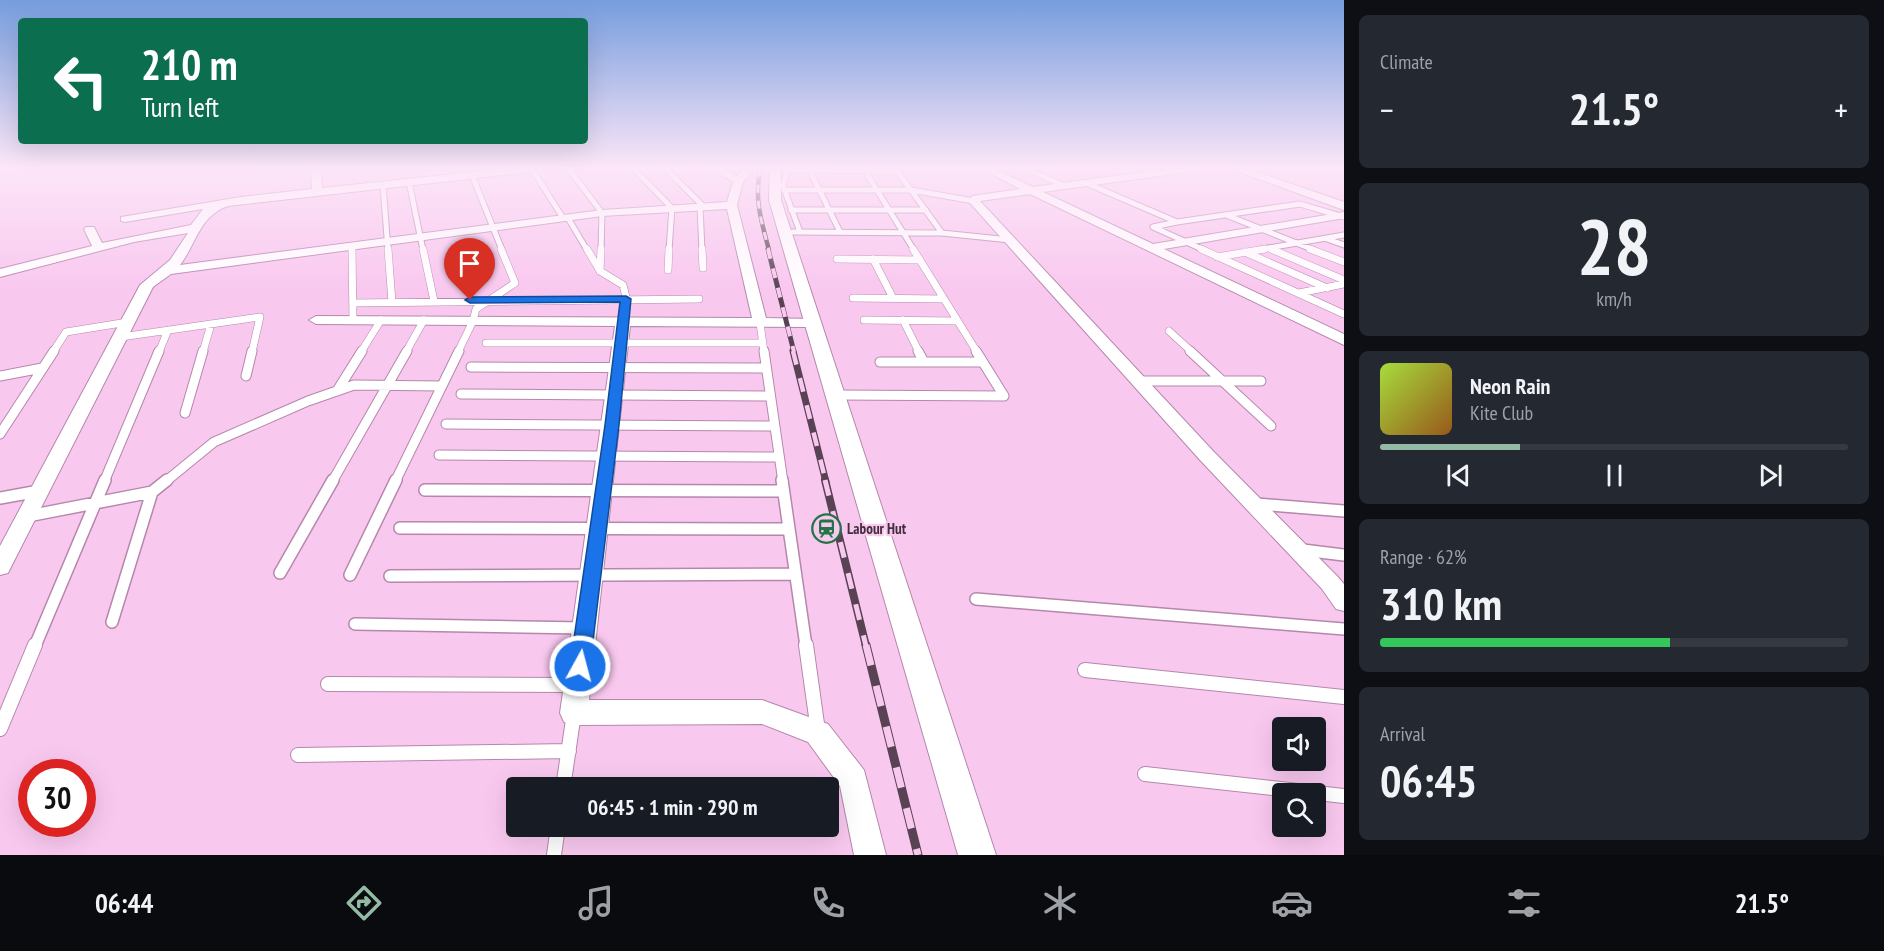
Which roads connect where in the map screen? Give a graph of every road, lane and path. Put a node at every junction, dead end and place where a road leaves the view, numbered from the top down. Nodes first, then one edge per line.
1 (672, 208) edge
2 (188, 209) edge
3 (210, 209) edge
4 (384, 209) edge
5 (414, 209) edge
6 (484, 209) edge
7 (559, 209) edge
8 (599, 209) edge
9 (659, 209) edge
10 (702, 209) edge
11 (733, 209) edge
12 (781, 209) edge
13 (982, 209) edge
14 (1070, 209) edge
15 (1146, 209) edge
16 (1267, 209) edge
17 (1324, 209) edge
18 (830, 210) junction
19 (889, 210) junction
20 (926, 210) joint
21 (602, 213) junction
22 (1344, 213) edge
23 (1226, 215) junction
24 (565, 218) junction
25 (125, 219) dead end
26 (1177, 222) junction
27 (792, 224) junction
28 (195, 228) junction
29 (492, 228) junction
30 (90, 229) dead end
31 (1262, 229) junction
32 (840, 232) junction
33 (903, 233) junction
34 (942, 233) junction
35 (1344, 235) edge
36 (420, 237) junction
37 (1325, 238) junction
38 (1010, 240) junction
39 (386, 242) junction
40 (1184, 242) junction
41 (1296, 243) junction
42 (1344, 245) edge
43 (352, 246) junction
44 (1150, 248) junction
45 (1269, 248) junction
46 (99, 249) junction
47 (1245, 252) junction
48 (1217, 257) junction
49 (837, 259) dead end
50 (873, 260) junction
51 (920, 260) junction
52 (1344, 262) edge
53 (703, 268) dead end
54 (169, 270) junction
55 (668, 270) dead end
56 (600, 271) junction
57 (0, 273) edge
58 (1344, 280) edge
59 (1344, 284) edge
60 (1327, 288) junction
61 (1299, 293) junction
62 (699, 298) dead end
63 (853, 298) dead end
64 (893, 298) junction
65 (944, 299) junction
66 (489, 300) junction
67 (434, 301) junction
68 (392, 302) junction
69 (353, 303) junction
70 (1344, 314) edge
71 (316, 320) dead end
72 (354, 320) junction
73 (381, 320) junction
74 (424, 320) junction
75 (864, 320) dead end
76 (903, 320) junction
77 (473, 321) junction
78 (623, 321) junction
79 (957, 321) junction
80 (128, 322) junction
81 (760, 323) junction
82 (813, 323) junction
83 (211, 324) junction
84 (168, 330) junction
85 (1169, 331) dead end
86 (120, 337) junction
87 (1344, 340) edge
88 (486, 343) dead end
89 (762, 343) junction
90 (880, 362) dead end
91 (924, 362) junction
92 (982, 362) junction
93 (471, 367) dead end
94 (42, 368) junction
95 (618, 368) junction
96 (766, 368) junction
97 (246, 375) dead end
98 (0, 376) edge
99 (1139, 381) junction
100 (1223, 381) junction
101 (1261, 381) dead end
102 (387, 386) junction
103 (441, 386) junction
104 (337, 391) junction
105 (462, 394) dead end
106 (615, 395) junction
107 (836, 395) junction
108 (770, 396) junction
109 (184, 413) dead end
110 (446, 424) dead end
111 (612, 425) junction
112 (774, 426) junction
113 (1271, 426) dead end
114 (0, 434) edge
115 (439, 455) dead end
116 (606, 456) junction
117 (779, 458) junction
118 (425, 490) dead end
119 (602, 490) junction
120 (783, 490) junction
121 (40, 491) junction
122 (152, 492) junction
123 (0, 498) edge
124 (97, 503) junction
125 (1253, 504) junction
126 (1344, 511) edge
127 (27, 516) junction
128 (400, 528) dead end
129 (597, 528) junction
130 (789, 529) junction
131 (1297, 550) junction
132 (1344, 555) edge
133 (0, 567) edge
134 (280, 573) dead end
135 (795, 574) junction
136 (350, 575) dead end
137 (390, 576) dead end
138 (591, 576) junction
139 (976, 599) dead end
140 (1344, 602) edge
141 (112, 622) dead end
142 (355, 624) dead end
143 (585, 628) junction
144 (1344, 629) edge
145 (1085, 670) dead end
146 (328, 684) dead end
147 (578, 685) junction
148 (1344, 698) edge
149 (574, 713) junction
150 (0, 729) edge
151 (818, 733) junction
152 (569, 751) junction
153 (298, 755) dead end
154 (1145, 774) dead end
155 (565, 777) edge
156 (1344, 796) edge
157 (557, 837) edge
158 (555, 855) edge
159 (870, 855) edge
160 (977, 855) edge

1 - 55 lane
2 - 25 street
3 - 28 street
4 - 39 lane
5 - 36 lane
6 - 29 lane
7 - 24 lane
8 - 21 lane
9 - 21 street
10 - 53 lane
11 - 81 street
12 - 27 street
13 - 38 street
14 - 44 street
15 - 26 lane
16 - 23 lane
17 - 22 lane
18 - 19 lane
18 - 27 lane
18 - 32 lane
19 - 20 lane
19 - 33 lane
20 - 34 lane
21 - 24 street
21 - 56 lane
22 - 31 street
23 - 26 lane
23 - 31 lane
24 - 29 street
24 - 56 lane
26 - 40 lane
27 - 32 lane
27 - 82 street
28 - 46 street
28 - 54 street
29 - 36 street
29 - 66 lane
30 - 46 street
31 - 40 street
31 - 41 lane
32 - 33 lane
33 - 34 lane
33 - 51 lane
34 - 38 lane
35 - 37 lane
36 - 39 street
36 - 67 lane
37 - 41 lane
37 - 42 lane
38 - 99 street
39 - 43 street
39 - 68 lane
40 - 44 street
40 - 48 lane
41 - 45 lane
41 - 52 lane
43 - 54 street
43 - 69 lane
44 - 87 street
45 - 47 lane
45 - 58 lane
46 - 57 street
47 - 48 lane
47 - 60 lane
48 - 61 lane
49 - 50 lane
50 - 51 lane
50 - 64 lane
51 - 65 lane
54 - 80 street
56 - 78 lane
59 - 60 lane
60 - 61 lane
61 - 70 lane
62 - 78 lane
63 - 64 lane
64 - 65 lane
65 - 79 lane
66 - 67 lane
66 - 77 lane
66 - 78 lane
67 - 68 lane
68 - 69 lane
69 - 72 lane
71 - 72 street
72 - 73 street
73 - 74 street
73 - 104 lane
74 - 77 street
74 - 102 lane
75 - 76 lane
76 - 79 lane
76 - 91 lane
77 - 78 street
77 - 103 lane
78 - 81 street
78 - 88 lane
78 - 89 lane
78 - 95 street
79 - 92 lane
80 - 86 street
80 - 94 lane
81 - 82 street
81 - 89 lane
82 - 107 street
83 - 84 lane
83 - 97 lane
83 - 109 lane
84 - 86 lane
84 - 124 lane
85 - 100 lane
86 - 121 street
89 - 96 lane
90 - 91 lane
91 - 92 lane
92 - 107 lane
93 - 95 lane
94 - 98 lane
94 - 114 lane
95 - 96 lane
95 - 106 street
96 - 108 lane
99 - 100 lane
99 - 125 street
100 - 101 lane
100 - 113 lane
102 - 103 lane
102 - 104 lane
102 - 134 lane
103 - 136 lane
104 - 122 lane
105 - 106 lane
106 - 108 lane
106 - 111 street
107 - 160 street
108 - 112 lane
110 - 111 lane
111 - 112 lane
111 - 116 street
112 - 117 lane
115 - 116 lane
116 - 117 lane
116 - 119 street
117 - 120 lane
118 - 119 lane
119 - 120 lane
119 - 129 street
120 - 130 lane
121 - 123 lane
121 - 127 street
122 - 124 lane
122 - 141 lane
124 - 127 lane
124 - 150 lane
125 - 126 lane
125 - 131 street
127 - 133 street
128 - 129 lane
129 - 130 lane
129 - 138 street
130 - 135 lane
131 - 132 lane
131 - 140 street
135 - 138 lane
135 - 151 lane
137 - 138 lane
138 - 143 street
139 - 144 lane
142 - 143 lane
143 - 147 street
145 - 148 lane
146 - 147 lane
147 - 149 street
149 - 151 street
149 - 152 lane
151 - 159 street
152 - 153 lane
152 - 155 lane
154 - 156 lane
157 - 158 lane

